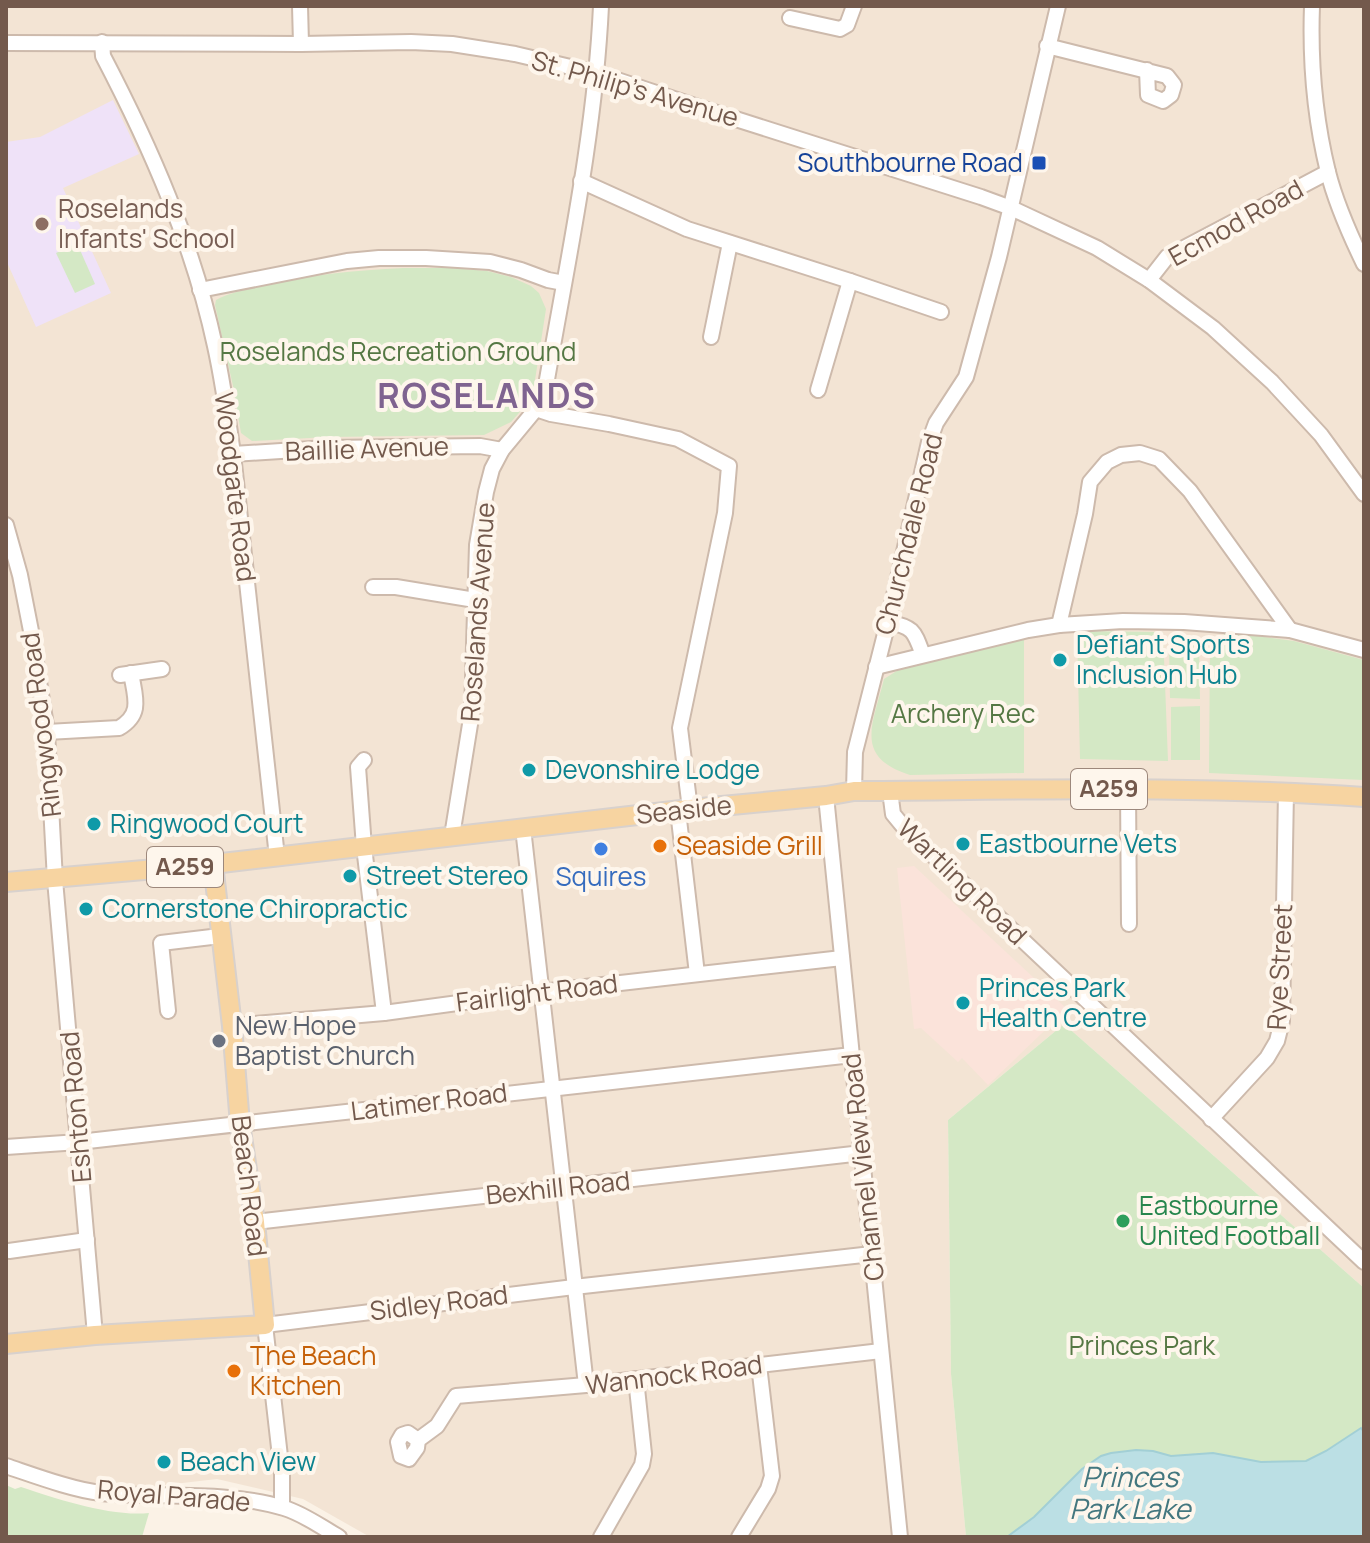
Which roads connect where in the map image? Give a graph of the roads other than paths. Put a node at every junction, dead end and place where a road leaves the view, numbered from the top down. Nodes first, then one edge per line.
1 (300, 6) edge
2 (601, 6) edge
3 (854, 6) edge
4 (1312, 6) edge
5 (1054, 7) edge
6 (790, 18) dead end
7 (102, 42) junction
8 (6, 43) edge
9 (301, 44) junction
10 (1047, 46) junction
11 (1147, 70) dead end
12 (596, 73) junction
13 (1328, 172) junction
14 (581, 181) junction
15 (1011, 208) junction
16 (730, 243) junction
17 (1364, 264) edge
18 (1149, 280) junction
19 (850, 281) junction
20 (564, 283) junction
21 (200, 290) junction
22 (941, 312) dead end
23 (711, 337) dead end
24 (818, 390) dead end
25 (536, 409) junction
26 (502, 450) junction
27 (233, 454) junction
28 (1364, 494) edge
29 (6, 525) edge
30 (373, 587) dead end
31 (475, 600) junction
32 (888, 622) junction
33 (1059, 625) junction
34 (1290, 630) junction
35 (1364, 650) edge
36 (923, 655) junction
37 (876, 667) junction
38 (162, 669) dead end
39 (47, 732) junction
40 (364, 760) dead end
41 (1128, 789) junction
42 (854, 791) junction
43 (890, 791) junction
44 (1286, 791) junction
45 (826, 796) junction
46 (1364, 797) edge
47 (684, 810) junction
48 (523, 828) junction
49 (452, 836) junction
50 (364, 847) junction
51 (277, 857) junction
52 (213, 864) junction
53 (55, 880) junction
54 (6, 882) edge
55 (1129, 924) dead end
56 (220, 936) junction
57 (842, 958) junction
58 (697, 974) junction
59 (540, 992) junction
60 (168, 1011) dead end
61 (384, 1013) junction
62 (232, 1026) junction
63 (852, 1055) junction
64 (552, 1088) junction
65 (1211, 1119) junction
66 (240, 1124) junction
67 (79, 1142) junction
68 (6, 1147) edge
69 (862, 1153) junction
70 (564, 1187) junction
71 (255, 1222) junction
72 (87, 1240) junction
73 (9, 1251) dead end
74 (872, 1254) junction
75 (1364, 1262) edge
76 (574, 1287) junction
77 (265, 1325) junction
78 (95, 1335) junction
79 (6, 1344) edge
80 (881, 1351) junction
81 (759, 1365) junction
82 (636, 1379) junction
83 (586, 1385) junction
84 (418, 1440) dead end
85 (6, 1466) edge
86 (282, 1507) junction
87 (339, 1537) edge
88 (601, 1537) edge
89 (739, 1537) edge
90 (900, 1537) edge

1 - 9 street
2 - 12 street, Roselands Avenue
3 - 6 street
4 - 13 street
5 - 10 street, Churchdale Road
7 - 8 street, St. Philip's Avenue
7 - 9 street, St. Philip's Avenue
7 - 21 street, Woodgate Road
9 - 12 street, St. Philip's Avenue
10 - 11 street
10 - 15 street, Churchdale Road
12 - 14 street, Roselands Avenue
12 - 15 street, St. Philip's Avenue
13 - 17 street
13 - 18 street, Ecmod Road
14 - 16 street
14 - 20 street, Roselands Avenue
15 - 18 street
15 - 32 street, Churchdale Road
16 - 19 street
16 - 23 street
18 - 28 street
19 - 22 street
19 - 24 street
20 - 21 street
20 - 25 street, Roselands Avenue
21 - 27 street, Woodgate Road
25 - 26 street, Roselands Avenue
25 - 47 street
26 - 27 street, Baillie Avenue
26 - 31 street, Roselands Avenue
27 - 51 street, Woodgate Road
29 - 39 street, Ringwood Road
30 - 31 street
31 - 49 street, Roselands Avenue
32 - 36 street
32 - 37 street, Churchdale Road
33 - 34 street
33 - 34 street
33 - 36 street
34 - 35 street
36 - 37 street
37 - 42 street, Churchdale Road
38 - 39 street
39 - 53 street, Ringwood Road
40 - 50 street
41 - 43 main road, Seaside / A259
41 - 44 main road, Seaside / A259
41 - 55 street
42 - 43 main road, Seaside / A259
42 - 45 main road, Seaside / A259
43 - 65 street, Wartling Road
44 - 46 main road, Seaside / A259
44 - 65 street, Rye Street
45 - 47 main road, Seaside / A259
45 - 57 street, Channel View Road
47 - 48 main road, Seaside / A259
47 - 58 street
48 - 49 main road, Seaside / A259
48 - 59 street
49 - 50 main road, Seaside / A259
50 - 51 main road, Seaside / A259
50 - 61 street
51 - 52 main road, Seaside / A259
52 - 53 main road, Seaside / A259
52 - 56 main road, Beach Road
53 - 54 main road, Seaside / A259
53 - 67 street, Eshton Road
56 - 60 street
56 - 62 main road, Beach Road
57 - 58 street, Fairlight Road
57 - 63 street, Channel View Road
58 - 59 street, Fairlight Road
59 - 61 street, Fairlight Road
59 - 64 street
61 - 62 street, Fairlight Road
62 - 66 main road, Beach Road
63 - 64 street, Latimer Road
63 - 69 street, Channel View Road
64 - 66 street, Latimer Road
64 - 70 street
65 - 75 street, Wartling Road
66 - 67 street, Latimer Road
66 - 71 main road, Beach Road
67 - 68 street, Latimer Road
67 - 72 street, Eshton Road
69 - 70 street, Bexhill Road
69 - 74 street, Channel View Road
70 - 71 street, Bexhill Road
70 - 76 street
71 - 77 main road, Beach Road
72 - 73 street
72 - 78 street, Eshton Road
74 - 76 street, Sidley Road
74 - 80 street, Channel View Road
76 - 77 street, Sidley Road
76 - 83 street
77 - 78 main road, Sidley Road
77 - 86 street, Beach Road
78 - 79 main road, Sidley Road
80 - 81 street, Wannock Road
80 - 90 street, Channel View Road
81 - 82 street, Wannock Road
81 - 89 street
82 - 83 street, Wannock Road
82 - 88 street
83 - 84 street, Wannock Road
85 - 86 street, Royal Parade
86 - 87 street, Royal Parade

